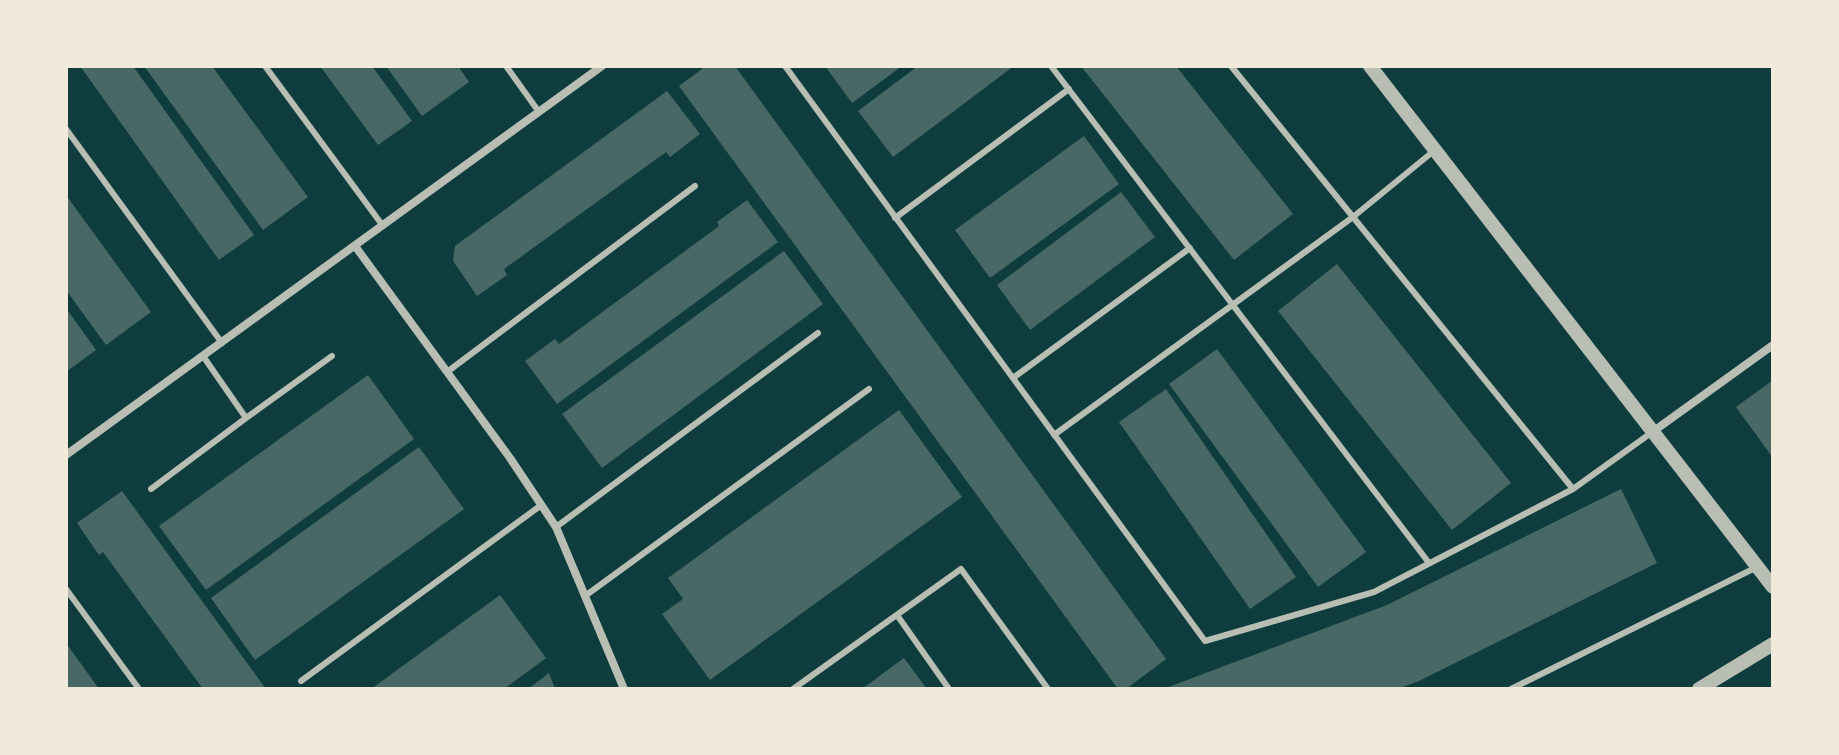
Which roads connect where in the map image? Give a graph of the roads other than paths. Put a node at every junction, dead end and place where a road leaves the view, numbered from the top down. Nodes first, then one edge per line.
1 (265, 66) edge
2 (506, 66) edge
3 (602, 66) edge
4 (785, 66) edge
5 (1051, 66) edge
6 (1231, 66) edge
7 (1370, 66) edge
8 (1069, 89) junction
9 (539, 112) junction
10 (66, 129) edge
11 (1436, 149) junction
12 (695, 186) dead end
13 (1353, 217) junction
14 (895, 218) junction
15 (383, 226) junction
16 (355, 246) junction
17 (1190, 248) junction
18 (1233, 304) junction
19 (818, 333) dead end
20 (222, 343) junction
21 (1773, 345) edge
22 (203, 356) junction
23 (332, 356) dead end
24 (447, 372) junction
25 (1013, 378) junction
26 (869, 389) dead end
27 (246, 418) junction
28 (1651, 433) junction
29 (1054, 435) junction
30 (66, 455) edge
31 (151, 489) dead end
32 (1573, 489) junction
33 (540, 506) junction
34 (556, 527) junction
35 (1429, 563) junction
36 (1757, 566) junction
37 (1773, 587) edge
38 (66, 589) edge
39 (585, 596) junction
40 (897, 615) junction
41 (1773, 644) edge
42 (301, 681) dead end
43 (139, 689) edge
44 (624, 689) edge
45 (793, 689) edge
46 (949, 689) edge
47 (1048, 689) edge
48 (1511, 689) edge
49 (1699, 689) edge

1 - 15 lane
2 - 9 lane
3 - 9 street
4 - 14 lane
5 - 8 lane
6 - 13 lane
7 - 11 street
8 - 14 lane
8 - 17 lane
9 - 15 street
10 - 20 lane
11 - 13 lane
11 - 28 street
12 - 24 lane
13 - 18 lane
13 - 32 lane
14 - 25 lane
15 - 16 street
16 - 20 street
16 - 24 street
17 - 18 lane
17 - 25 lane
18 - 29 lane
18 - 35 lane
19 - 34 lane
20 - 22 street
21 - 28 street
22 - 27 lane
22 - 30 street
23 - 27 lane
24 - 33 street
25 - 29 lane
26 - 39 lane
27 - 31 lane
28 - 32 lane
28 - 36 street
29 - 35 lane
32 - 35 lane
33 - 34 street
33 - 42 lane
34 - 39 street
36 - 37 street
36 - 48 lane
38 - 43 lane
39 - 44 street
40 - 45 lane
40 - 46 lane
40 - 47 lane
41 - 49 street

